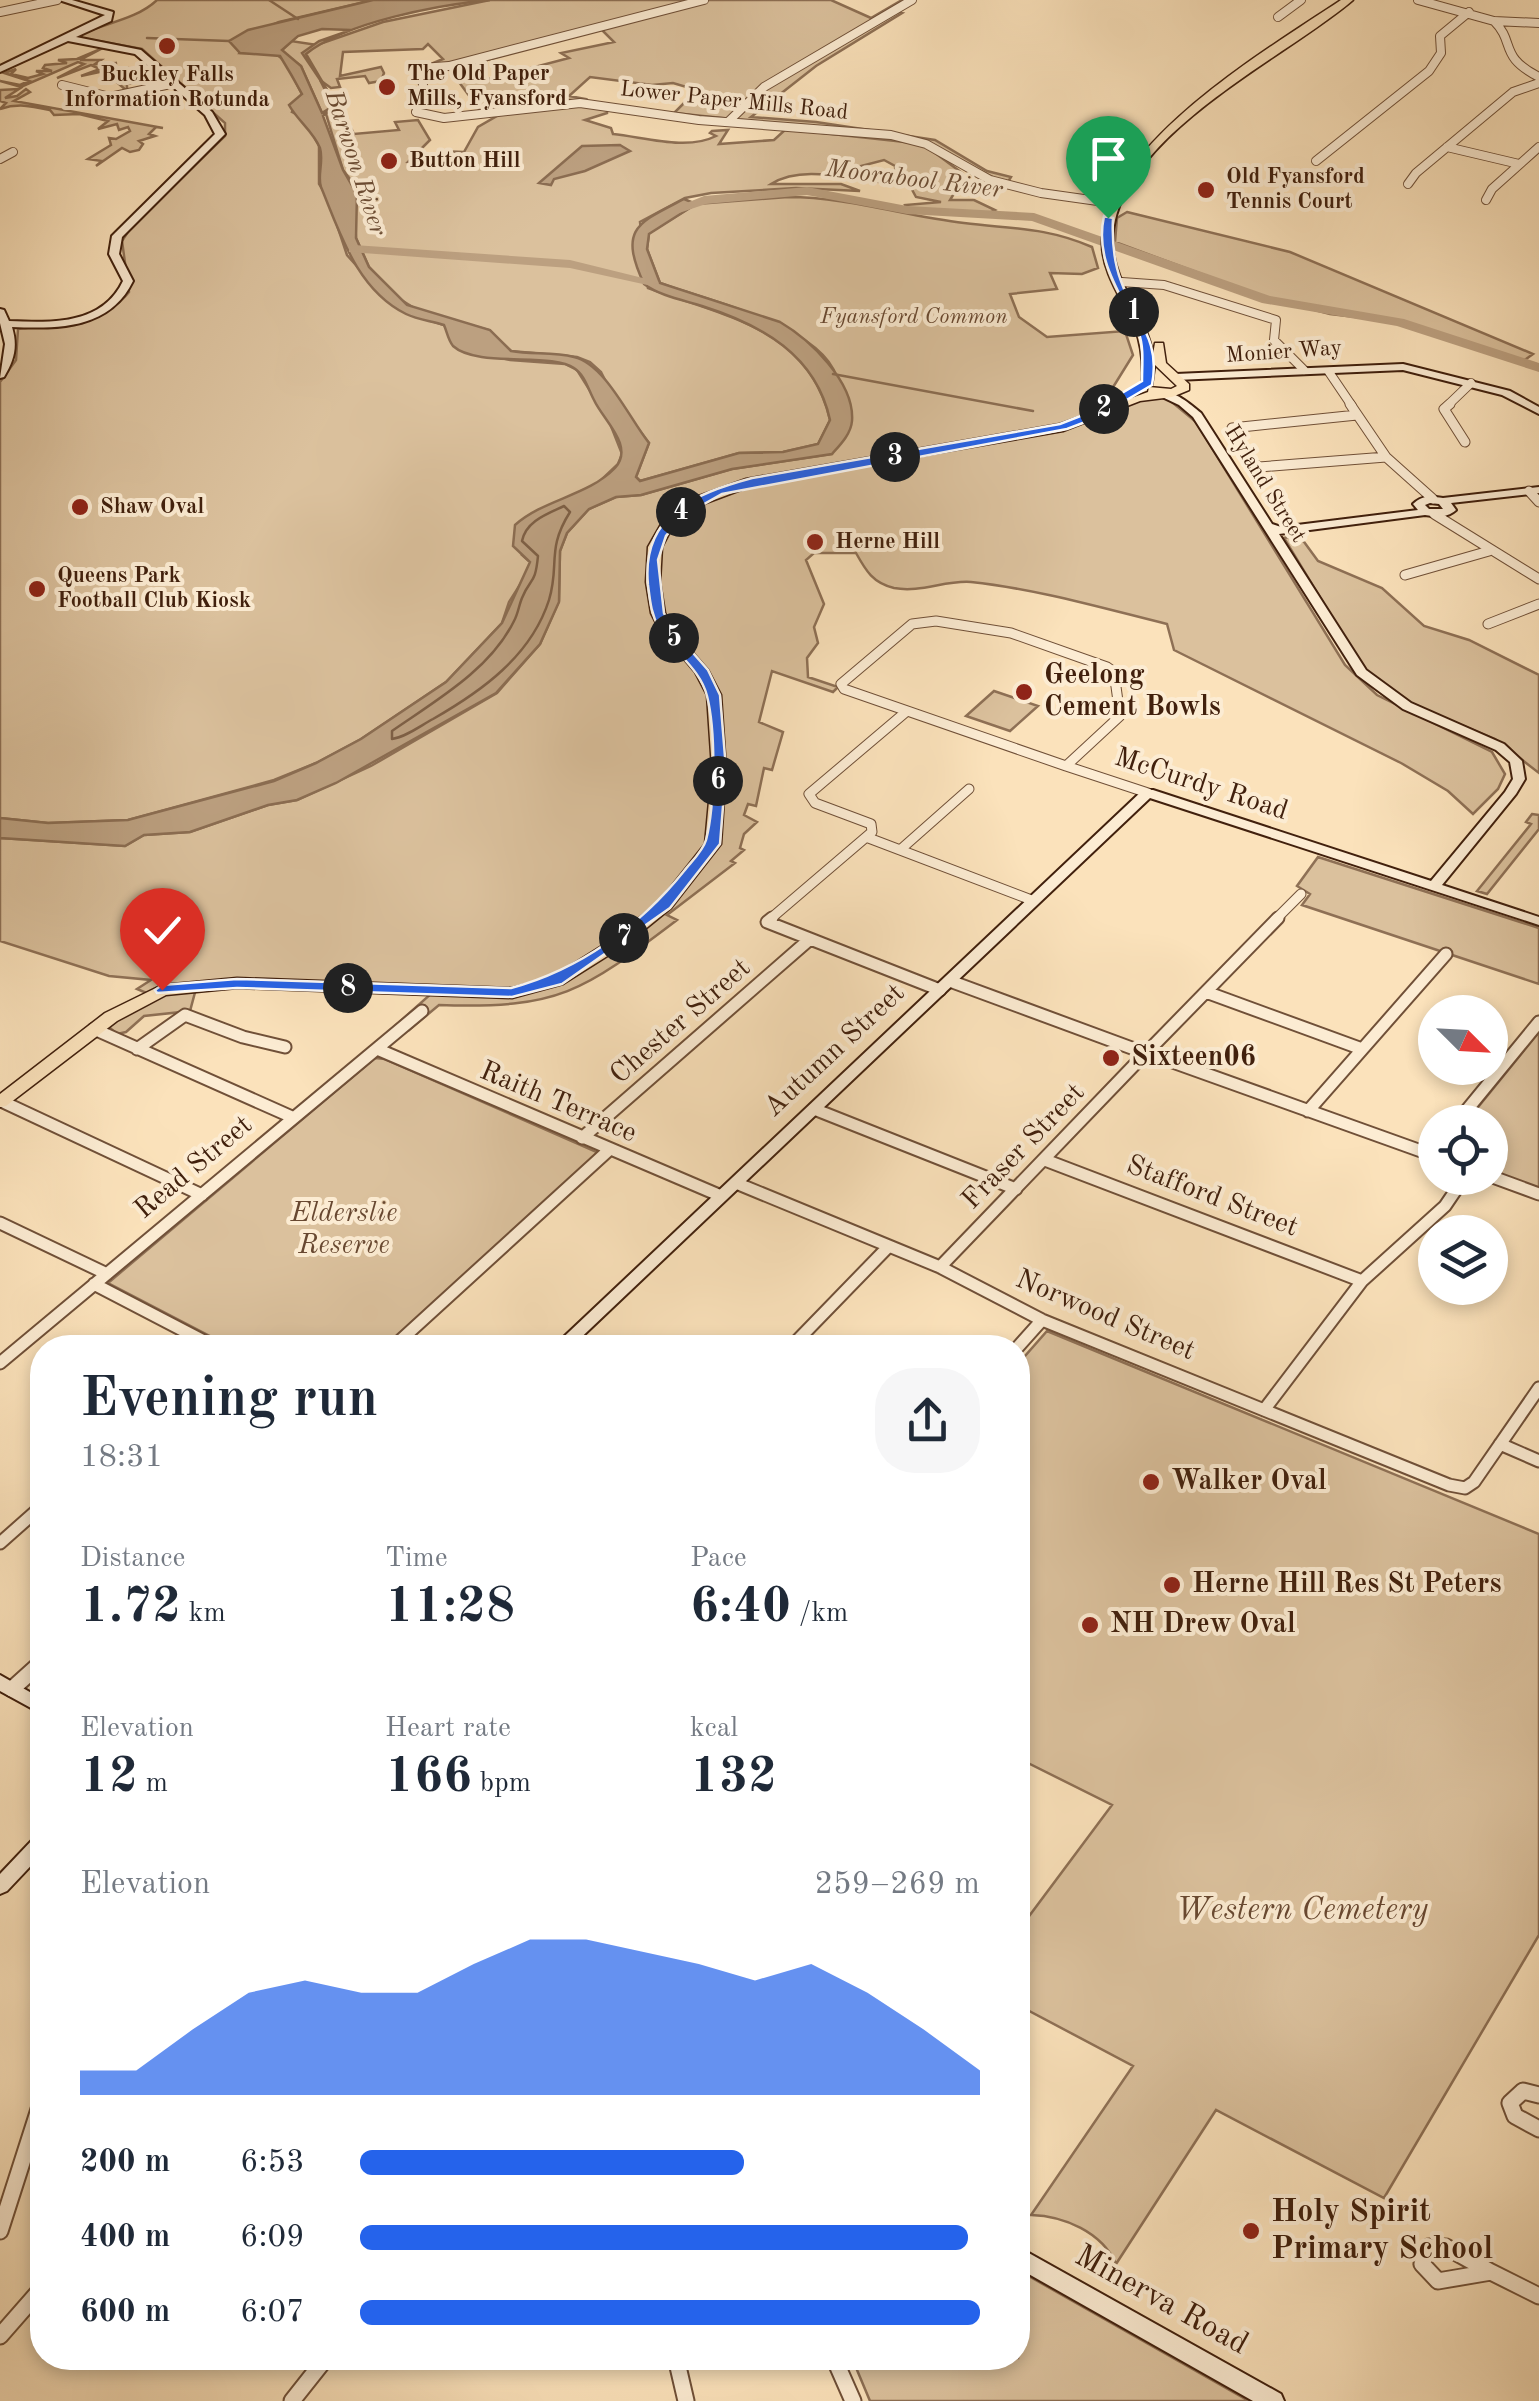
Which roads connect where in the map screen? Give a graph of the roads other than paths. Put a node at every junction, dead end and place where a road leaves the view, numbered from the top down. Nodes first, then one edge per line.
1 (60, 0) edge
2 (704, 0) edge
3 (912, 0) edge
4 (1302, 0) edge
5 (1334, 0) edge
6 (1348, 0) edge
7 (1418, 0) edge
8 (0, 12) edge
9 (1470, 12) junction
10 (1278, 17) dead end
11 (1494, 21) junction
12 (1539, 23) edge
13 (68, 38) junction
14 (1270, 52) junction
15 (0, 60) edge
16 (13, 63) junction
17 (0, 69) edge
18 (1539, 80) edge
19 (174, 83) junction
20 (62, 85) dead end
21 (728, 122) junction
22 (1447, 146) junction
23 (1539, 147) edge
24 (13, 152) dead end
25 (0, 159) edge
26 (1316, 161) dead end
27 (1519, 164) junction
28 (1408, 184) dead end
29 (1486, 200) dead end
30 (1112, 203) junction
31 (1117, 278) junction
32 (2, 319) edge
33 (1147, 327) junction
34 (1327, 371) junction
35 (1305, 372) junction
36 (0, 375) edge
37 (1148, 382) junction
38 (1180, 382) junction
39 (1471, 383) junction
40 (1162, 393) junction
41 (1539, 411) edge
42 (1357, 415) junction
43 (1083, 420) junction
44 (1466, 442) dead end
45 (1386, 457) junction
46 (1536, 496) edge
47 (1435, 507) junction
48 (1274, 527) junction
49 (1490, 551) junction
50 (1405, 575) dead end
51 (1539, 579) edge
52 (1539, 604) edge
53 (1322, 610) junction
54 (1488, 624) dead end
55 (907, 710) junction
56 (1066, 766) junction
57 (968, 789) dead end
58 (1148, 793) junction
59 (866, 837) junction
60 (900, 850) junction
61 (1433, 886) junction
62 (1301, 894) dead end
63 (1034, 901) junction
64 (1539, 922) edge
65 (810, 939) junction
66 (1446, 954) dead end
67 (945, 985) junction
68 (1206, 992) junction
69 (422, 1011) dead end
70 (1539, 1022) edge
71 (94, 1029) junction
72 (285, 1047) dead end
73 (138, 1048) junction
74 (377, 1048) junction
75 (1362, 1049) junction
76 (1154, 1052) junction
77 (1139, 1054) junction
78 (1, 1101) edge
79 (1472, 1105) edge
80 (814, 1109) junction
81 (1308, 1110) junction
82 (292, 1117) junction
83 (582, 1138) junction
84 (1418, 1148) edge
85 (609, 1150) junction
86 (1045, 1160) junction
87 (736, 1182) junction
88 (1508, 1183) edge
89 (1016, 1190) junction
90 (202, 1194) junction
91 (1539, 1194) edge
92 (1452, 1195) edge
93 (722, 1196) junction
94 (0, 1223) edge
95 (889, 1246) junction
96 (940, 1267) junction
97 (107, 1274) junction
98 (1362, 1282) junction
99 (94, 1284) junction
100 (1042, 1320) junction
101 (32, 1335) edge
102 (193, 1335) edge
103 (406, 1335) edge
104 (574, 1335) edge
105 (803, 1335) edge
106 (1029, 1335) edge
107 (30, 1337) edge
108 (2, 1360) edge
109 (1539, 1388) edge
110 (1264, 1410) junction
111 (1500, 1444) junction
112 (1539, 1460) edge
113 (30, 1516) edge
114 (0, 1542) edge
115 (30, 1670) edge
116 (6, 1686) edge
117 (30, 1699) edge
118 (30, 1855) edge
119 (0, 1886) edge
120 (1539, 2095) edge
121 (1539, 2129) edge
122 (30, 2137) edge
123 (0, 2231) edge
124 (1030, 2264) edge
125 (1492, 2272) dead end
126 (1539, 2296) edge
127 (30, 2300) edge
128 (2, 2329) edge
129 (317, 2370) edge
130 (678, 2370) edge
131 (839, 2370) edge
132 (682, 2399) edge
133 (292, 2401) edge
134 (853, 2401) edge
135 (1273, 2401) edge

1 - 8 street
1 - 13 street
2 - 21 street, Lower Paper Mills Road
3 - 21 street
4 - 10 street
5 - 14 main road
6 - 14 main road
7 - 9 street
9 - 11 street
9 - 26 street
11 - 12 street
11 - 18 street
13 - 16 street
13 - 19 street
14 - 30 main road
15 - 16 street
16 - 17 street
18 - 22 street
19 - 20 street
19 - 32 street
21 - 30 street, Lower Paper Mills Road
22 - 27 street
22 - 28 street
23 - 27 street
24 - 25 street
27 - 29 street
30 - 31 main road
31 - 33 main road
31 - 35 street
32 - 36 street
33 - 37 main road
33 - 38 main road
34 - 35 street, Monier Way
34 - 39 street, Monier Way
34 - 42 street
35 - 38 street, Monier Way
37 - 38 main road
37 - 40 main road
37 - 43 main road
38 - 40 main road
38 - 48 street, Hyland Street
39 - 41 street, Monier Way
39 - 44 street
40 - 43 main road
40 - 48 street, Hyland Street
42 - 45 street
42 - 45 street
43 - 71 main road
45 - 47 street
46 - 47 street
47 - 48 street
47 - 49 street
48 - 53 street, Hyland Street
48 - 53 street, Hyland Street
49 - 50 street
49 - 51 street
52 - 54 street
53 - 61 street, Hyland Street
55 - 56 street, McCurdy Road
55 - 56 street, McCurdy Road
55 - 59 street
56 - 58 street, McCurdy Road
57 - 60 street
58 - 61 street, McCurdy Road
58 - 63 street, Autumn Street
59 - 60 street
59 - 65 street
60 - 63 street
61 - 64 street, McCurdy Road
62 - 68 street
63 - 67 street, Autumn Street
65 - 67 street
65 - 83 street, Chester Street
66 - 75 street
67 - 77 street
67 - 80 street, Autumn Street
68 - 75 street
68 - 76 street
69 - 74 street, Read Street
70 - 79 street
71 - 73 street
71 - 78 main road
72 - 73 street
73 - 82 street
74 - 82 street, Read Street
74 - 83 street, Raith Terrace
75 - 81 street
76 - 77 street
76 - 81 street
77 - 86 street, Fraser Street
78 - 90 street
80 - 87 street, Autumn Street
80 - 89 street
81 - 84 street
82 - 90 street, Read Street
83 - 85 street, Raith Terrace
85 - 93 street, Raith Terrace
85 - 103 street
86 - 89 street, Fraser Street
86 - 98 street, Stafford Street
87 - 93 street, Autumn Street
87 - 95 street, Norwood Street
88 - 91 street
89 - 96 street, Fraser Street
90 - 97 street, Read Street
92 - 98 street
93 - 104 street, Autumn Street
94 - 97 street
95 - 96 street, Norwood Street
95 - 105 street
96 - 100 street, Norwood Street
97 - 99 street, Read Street
98 - 110 street
99 - 101 street, Read Street
99 - 102 street
100 - 106 street
100 - 110 street, Norwood Street
107 - 108 street, Read Street
109 - 111 street
110 - 111 street, Norwood Street
111 - 112 street
113 - 114 street
115 - 116 street
116 - 117 street
118 - 119 street
120 - 121 street
122 - 123 street
124 - 135 street, Minerva Road
125 - 126 street
127 - 128 street
129 - 133 street
130 - 132 street
131 - 134 street

